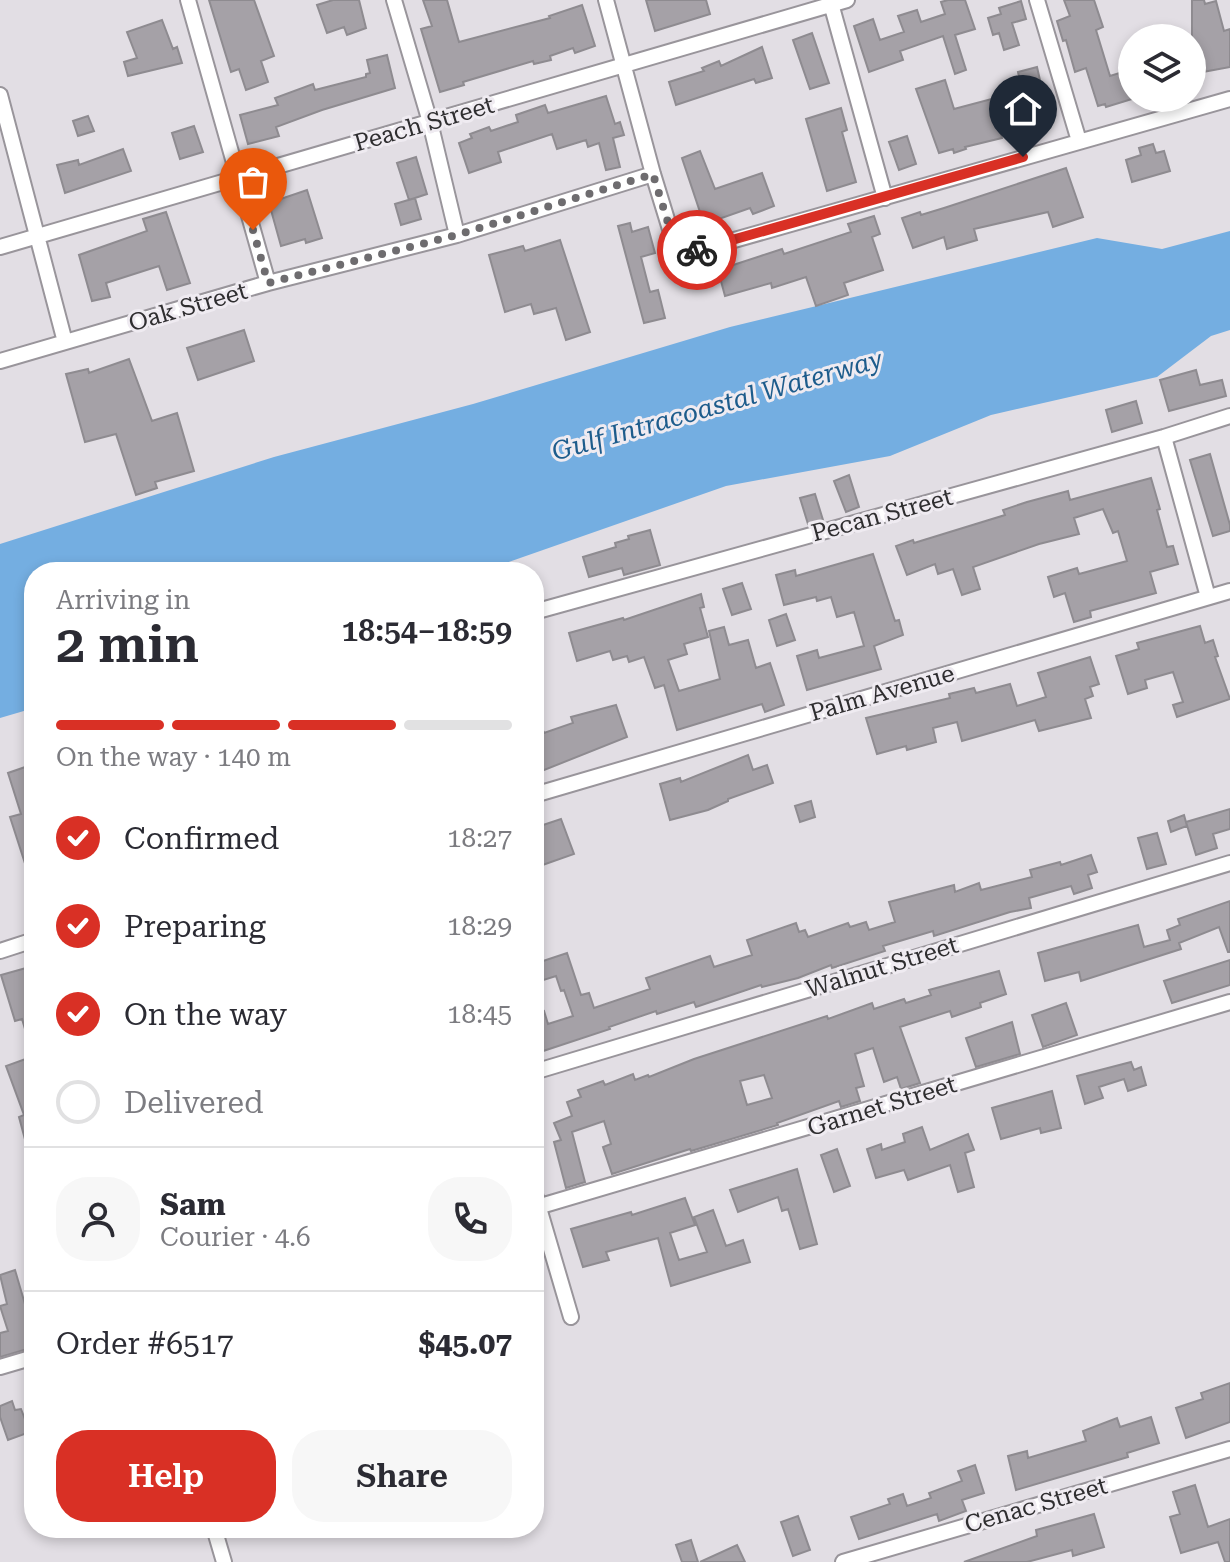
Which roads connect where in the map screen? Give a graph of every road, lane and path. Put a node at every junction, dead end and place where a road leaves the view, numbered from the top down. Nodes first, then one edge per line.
1 (188, 0) edge
2 (394, 0) edge
3 (606, 0) edge
4 (847, 0) edge
5 (1037, 0) edge
6 (830, 2) edge
7 (622, 66) junction
8 (0, 95) edge
9 (1230, 99) edge
10 (430, 122) junction
11 (1079, 141) junction
12 (653, 174) junction
13 (238, 178) junction
14 (885, 198) junction
15 (457, 235) junction
16 (37, 236) junction
17 (0, 247) edge
18 (268, 283) junction
19 (65, 342) junction
20 (0, 361) edge
21 (1230, 416) edge
22 (1164, 437) junction
23 (1230, 591) edge
24 (1208, 597) junction
25 (544, 609) edge
26 (544, 792) edge
27 (1230, 863) edge
28 (24, 943) edge
29 (0, 951) edge
30 (1230, 1002) edge
31 (544, 1069) edge
32 (544, 1206) edge
33 (544, 1233) edge
34 (571, 1317) dead end
35 (24, 1360) edge
36 (0, 1367) edge
37 (1230, 1449) edge
38 (217, 1538) edge
39 (224, 1562) edge
40 (843, 1562) edge

1 - 13 street
2 - 10 street
3 - 7 street
4 - 6 street, Peach Street
5 - 11 street
6 - 7 street, Peach Street
6 - 14 street
7 - 10 street, Peach Street
7 - 12 street
8 - 16 street
9 - 11 street
10 - 13 street, Peach Street
10 - 15 street
11 - 14 street
12 - 14 street
12 - 15 street, Oak Street
13 - 16 street, Peach Street
13 - 18 street
15 - 18 street, Oak Street
16 - 17 street, Peach Street
16 - 19 street
18 - 19 street, Oak Street
19 - 20 street, Oak Street
21 - 22 street, Pecan Street
22 - 24 street
22 - 25 street, Pecan Street
23 - 24 street, Palm Avenue
24 - 26 street, Palm Avenue
27 - 31 street, Walnut Street
28 - 29 street
30 - 32 street, Garnet Street
33 - 34 street
35 - 36 street
37 - 40 street, Cenac Street
38 - 39 street

